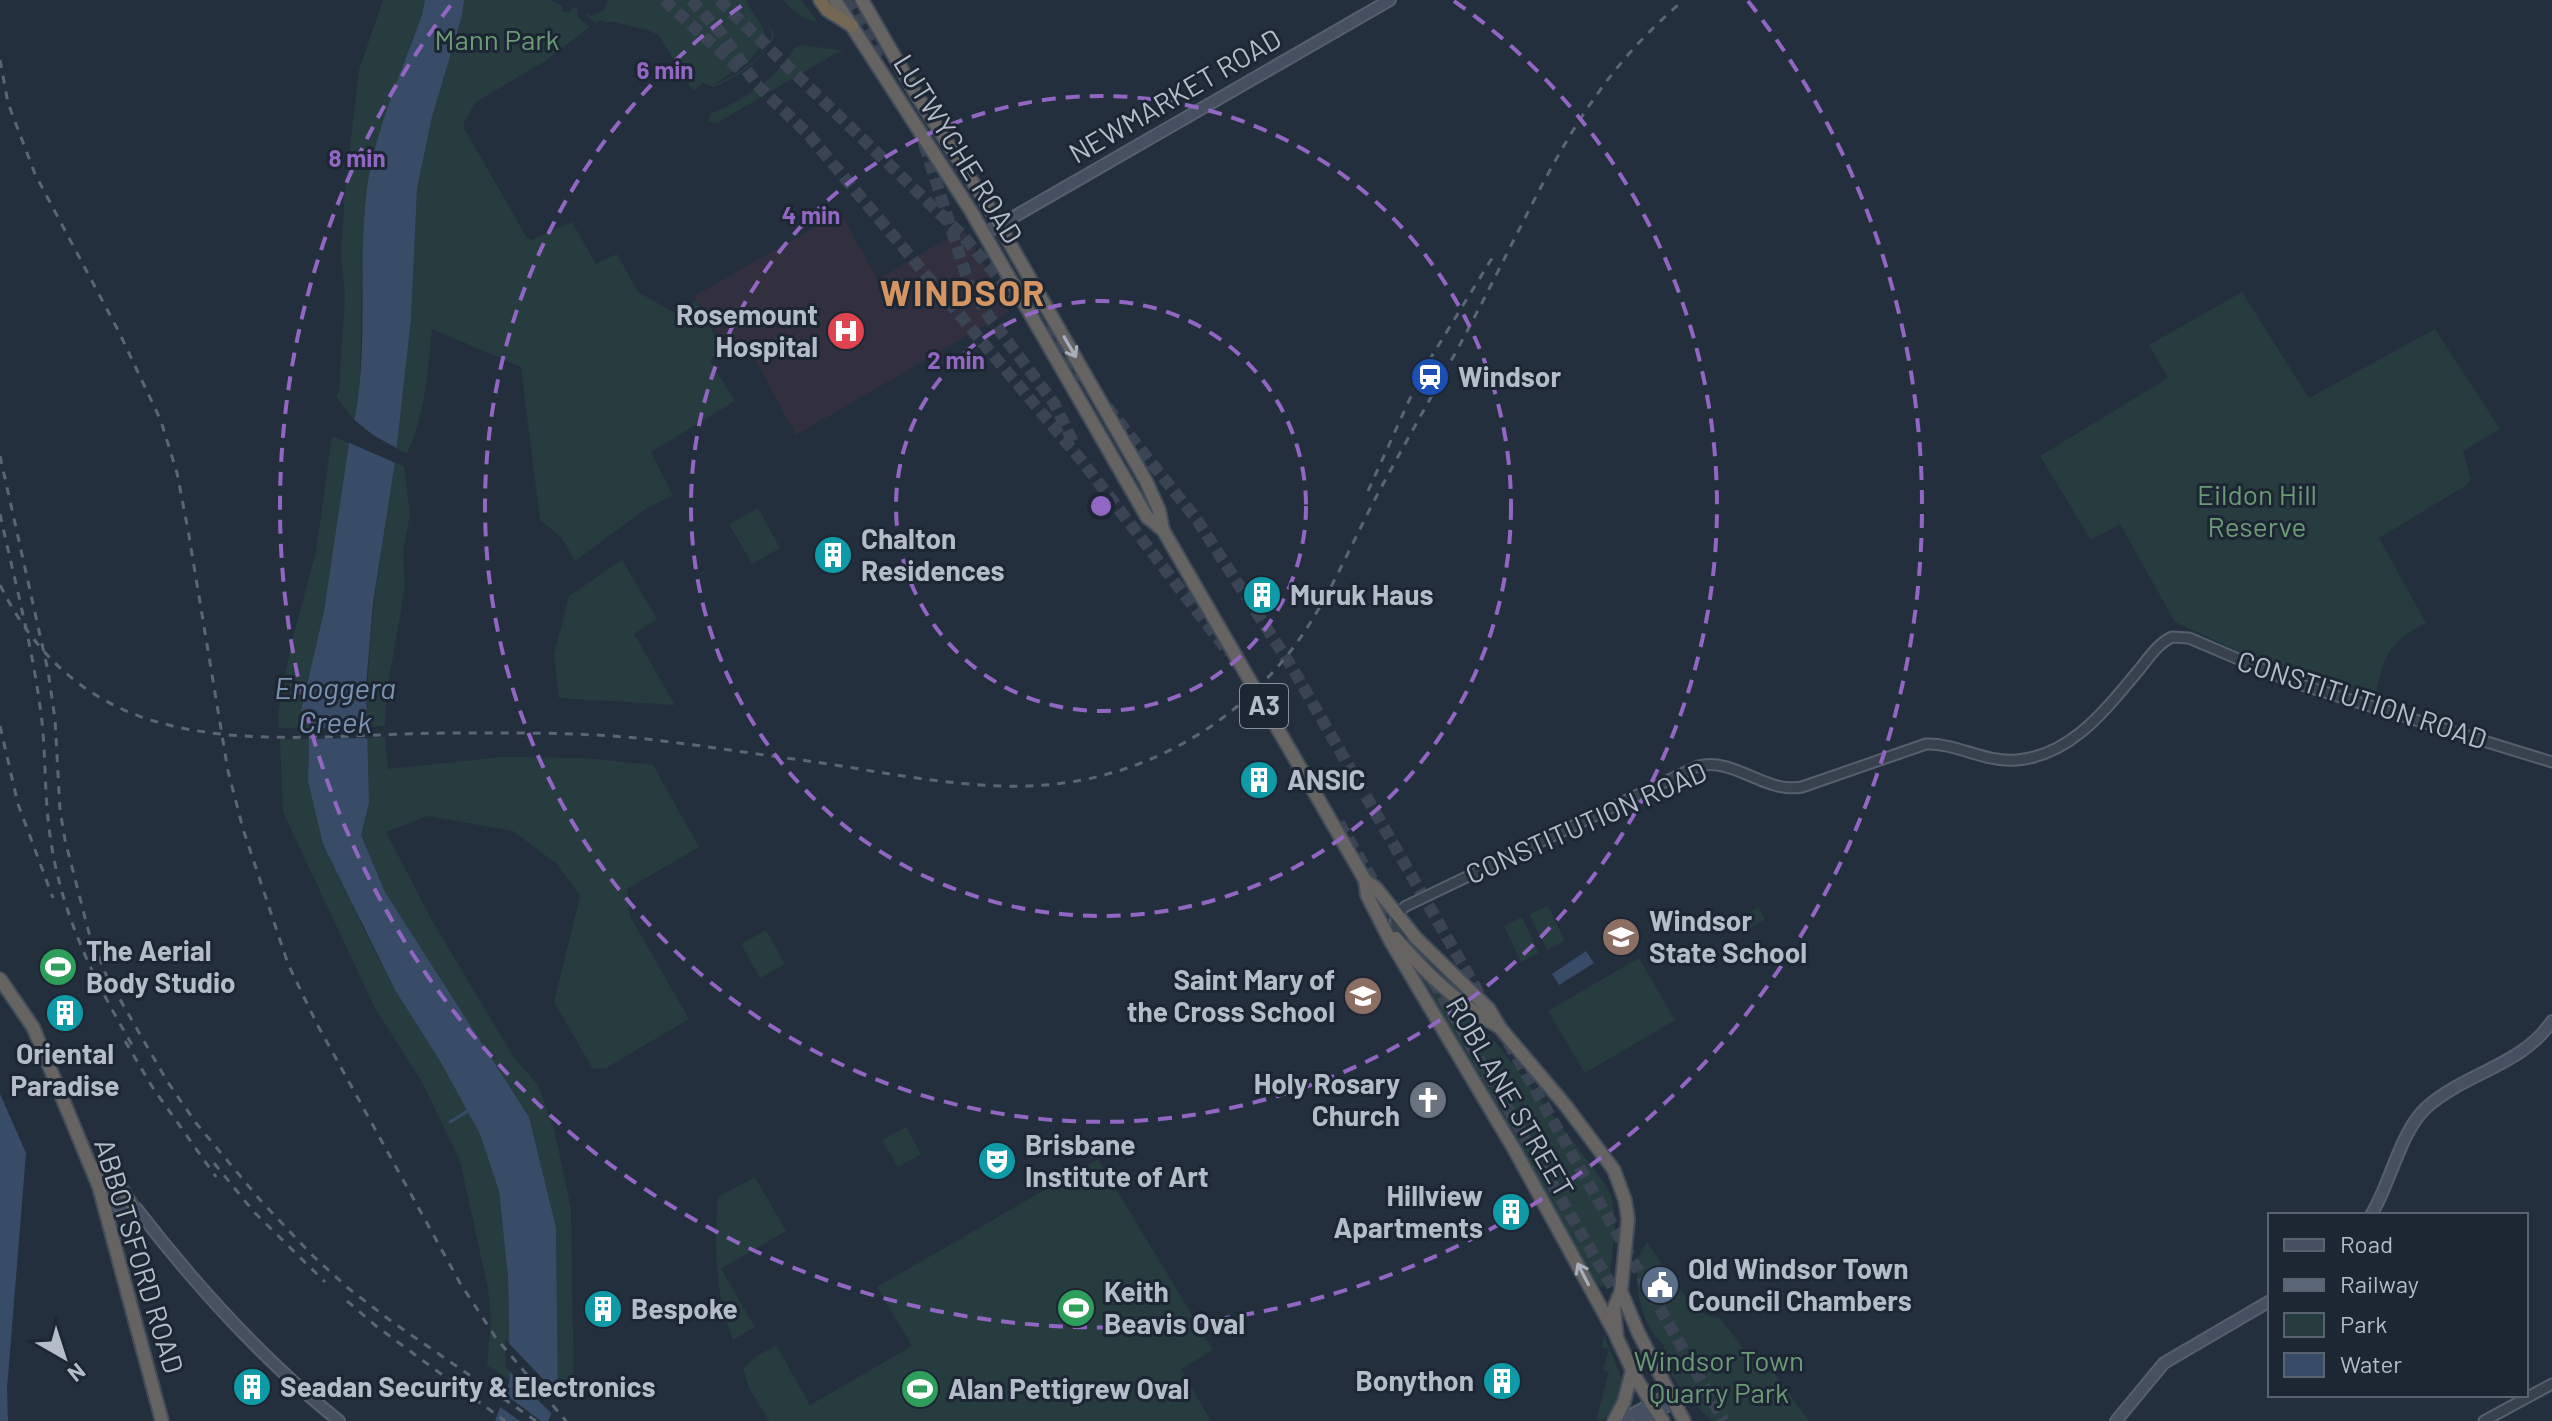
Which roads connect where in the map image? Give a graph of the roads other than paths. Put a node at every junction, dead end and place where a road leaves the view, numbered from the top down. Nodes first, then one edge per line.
1 (820, 0) edge
2 (835, 0) edge
3 (862, 0) edge
4 (1390, 0) edge
5 (852, 26) junction
6 (999, 224) junction
7 (984, 234) junction
8 (1163, 530) junction
9 (2552, 762) edge
10 (1365, 880) junction
11 (1396, 915) junction
12 (1387, 931) junction
13 (1404, 948) junction
14 (0, 979) edge
15 (2552, 1021) edge
16 (1501, 1029) junction
17 (91, 1166) junction
18 (131, 1204) junction
19 (105, 1207) junction
20 (2372, 1213) edge
21 (1621, 1291) junction
22 (2268, 1302) edge
23 (1617, 1338) junction
24 (1632, 1371) junction
25 (2552, 1384) edge
26 (1672, 1398) junction
27 (1657, 1412) edge
28 (162, 1421) edge
29 (339, 1421) edge
30 (1614, 1421) edge
31 (1620, 1421) edge
32 (1639, 1421) edge
33 (1684, 1421) edge
34 (2116, 1421) edge
35 (2484, 1421) edge

1 - 5 highway
2 - 5 highway, LUTWYCHE ROAD
3 - 6 highway, LUTWYCHE ROAD / A3
4 - 6 main road, NEWMARKET ROAD
5 - 7 highway, LUTWYCHE ROAD / A3
6 - 7 main road, NEWMARKET ROAD
6 -> 8 highway, LUTWYCHE ROAD / A3
7 - 8 highway, LUTWYCHE ROAD / A3
8 - 10 highway, LUTWYCHE ROAD / A3
9 - 11 street, CONSTITUTION ROAD
10 - 11 highway, LUTWYCHE ROAD / A3
10 - 12 highway, ROBLANE STREET / A3
11 - 13 street
11 - 16 highway, LUTWYCHE ROAD / A3
12 - 13 highway, LUTWYCHE ROAD / A3
23 -> 12 highway, ROBLANE STREET / A3
13 - 16 highway, LUTWYCHE ROAD / A3
14 - 17 highway, ABBOTSFORD ROAD
15 - 20 main road
16 - 21 highway, LUTWYCHE ROAD / A3
17 - 18 highway
17 - 19 highway, ABBOTSFORD ROAD
18 - 19 main road
18 - 29 main road
19 - 28 highway, ABBOTSFORD ROAD
21 - 23 highway, LUTWYCHE ROAD / A3
21 - 26 highway, LUTWYCHE ROAD / A3
22 - 34 main road
23 - 24 highway, LUTWYCHE ROAD / A3
24 - 27 highway, LUTWYCHE ROAD / A3
24 - 30 highway
25 - 35 street
26 - 27 main road
26 - 33 highway, LUTWYCHE ROAD / A3
27 - 31 main road
27 - 32 main road

